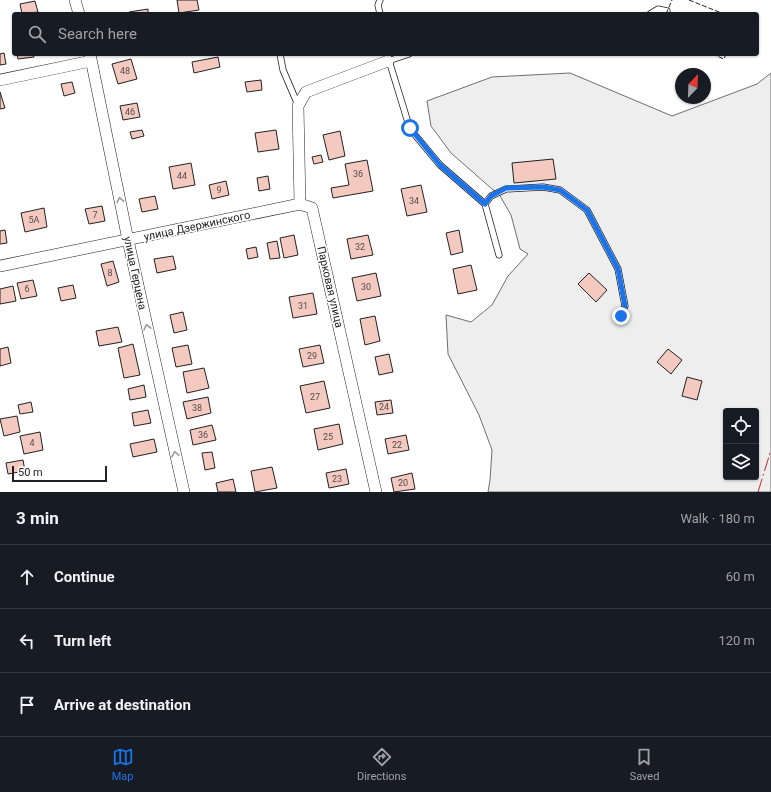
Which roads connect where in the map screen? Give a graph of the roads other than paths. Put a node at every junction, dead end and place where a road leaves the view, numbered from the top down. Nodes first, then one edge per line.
1 (75, 0) edge
2 (380, 0) edge
3 (668, 11) dead end
4 (78, 12) edge
5 (380, 12) edge
6 (653, 12) edge
7 (280, 56) edge
8 (398, 56) edge
9 (90, 57) edge
10 (388, 58) edge
11 (0, 80) edge
12 (298, 106) junction
13 (300, 204) junction
14 (485, 204) junction
15 (128, 240) junction
16 (498, 255) dead end
17 (0, 266) edge
18 (621, 316) dead end
19 (184, 492) edge
20 (376, 492) edge

1 - 4 street
2 - 5 lane
3 - 6 lane
7 - 12 lane
8 - 10 lane
9 - 11 street
15 -> 9 street, улица Герцена
10 - 12 street
10 - 14 lane
12 - 13 street
13 - 15 street, улица Дзержинского
13 - 20 street, Парковая улица
14 - 16 lane
14 - 18 lane
15 - 17 street, улица Дзержинского
19 -> 15 street, улица Герцена

